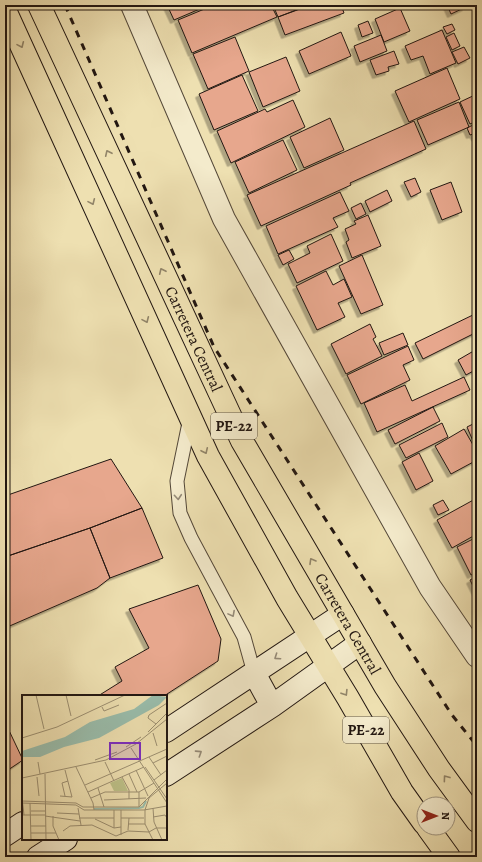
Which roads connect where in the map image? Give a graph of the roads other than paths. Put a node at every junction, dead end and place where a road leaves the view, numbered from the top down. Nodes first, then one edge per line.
1 (39, 5) edge
2 (132, 5) edge
3 (5, 10) edge
4 (190, 418) junction
5 (343, 614) junction
6 (309, 636) junction
7 (360, 643) junction
8 (477, 656) edge
9 (328, 666) junction
10 (254, 673) junction
11 (272, 706) junction
12 (167, 730) edge
13 (167, 774) edge
14 (416, 812) edge
15 (477, 821) edge
16 (22, 824) edge
17 (5, 835) edge
18 (434, 836) edge
19 (64, 840) edge
20 (38, 857) edge
21 (449, 857) edge

5 -> 1 highway, Carretera Central / PE-22
2 - 8 street
3 -> 4 highway, PE-22
4 -> 6 highway, PE-22
4 -> 10 lane
5 - 6 street
5 - 7 highway, Carretera Central / PE-22
6 - 9 highway, PE-22
6 -> 10 street
7 - 9 street
15 -> 7 highway, Carretera Central / PE-22
9 - 11 street
9 -> 14 highway, PE-22
10 - 11 street
10 - 12 street
13 -> 11 street
16 - 17 street
18 - 21 highway
19 - 20 street

